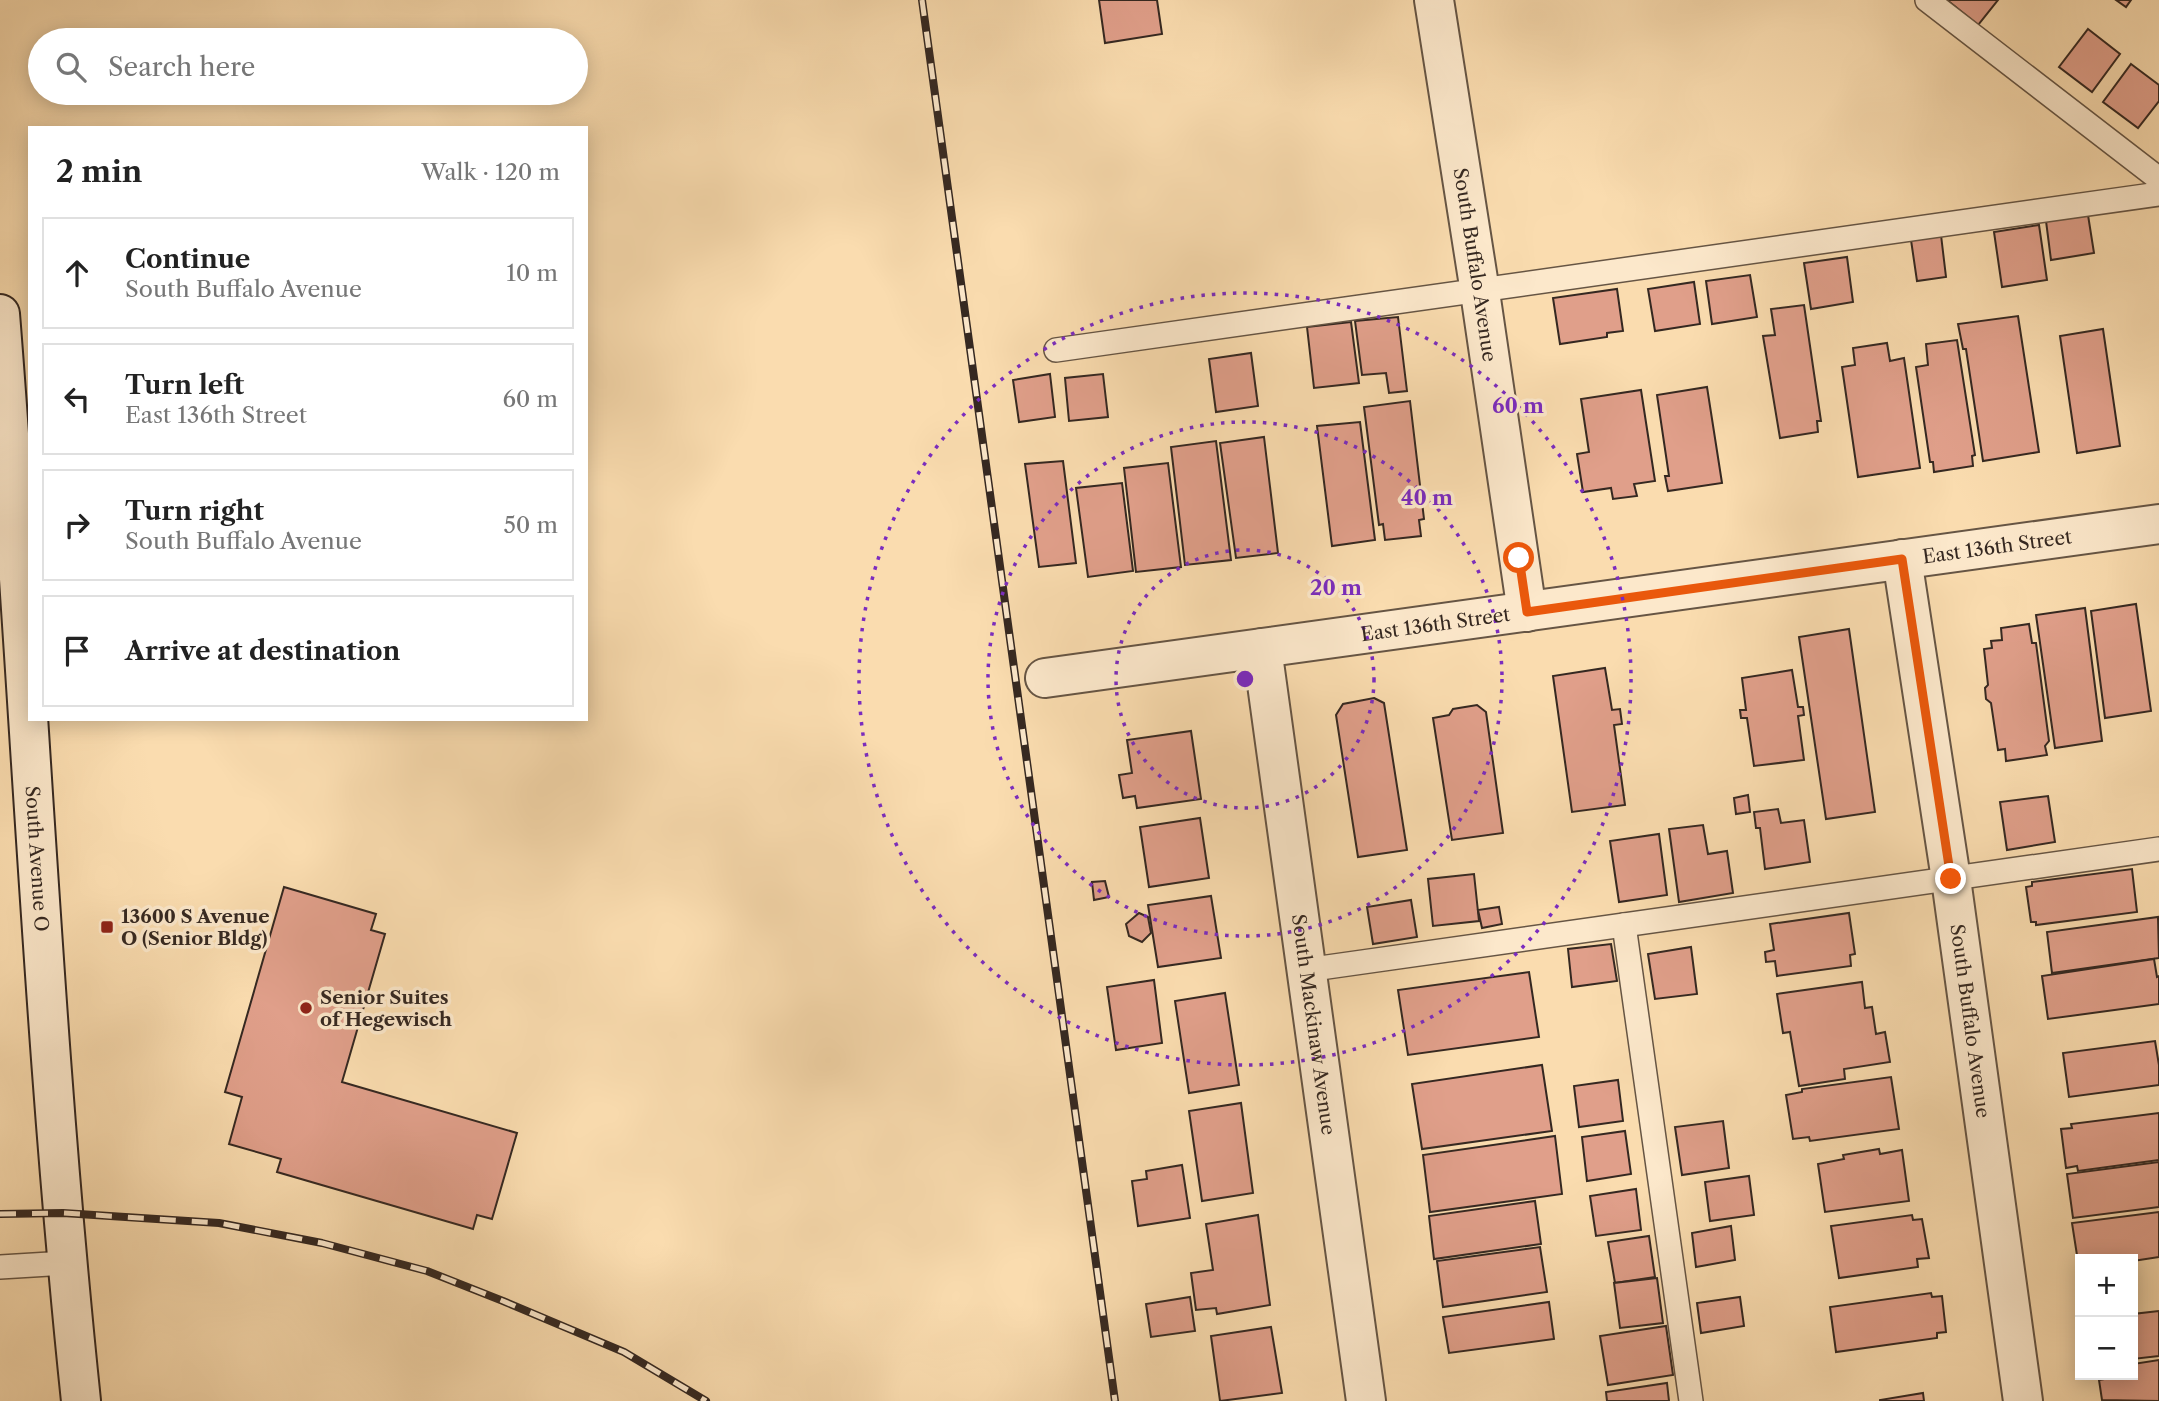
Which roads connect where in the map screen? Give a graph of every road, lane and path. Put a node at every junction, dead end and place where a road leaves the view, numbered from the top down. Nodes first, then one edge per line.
1 (1434, 0) edge
2 (1927, 0) edge
3 (2159, 179) edge
4 (2159, 194) edge
5 (1480, 292) junction
6 (0, 314) edge
7 (1056, 350) dead end
8 (2159, 524) edge
9 (1902, 559) junction
10 (1527, 612) junction
11 (1262, 648) junction
12 (1045, 678) dead end
13 (28, 695) edge
14 (30, 721) edge
15 (2159, 849) edge
16 (1951, 879) junction
17 (1624, 925) junction
18 (1306, 970) junction
19 (66, 1263) junction
20 (0, 1267) edge
21 (80, 1401) edge
22 (1366, 1401) edge
23 (1691, 1401) edge
24 (2023, 1401) edge

1 - 5 street, South Buffalo Avenue
2 - 3 lane
4 - 5 lane
5 - 7 lane
5 - 10 street, South Buffalo Avenue
6 - 13 street, South Avenue O
8 - 9 street, East 136th Street
9 - 10 street, East 136th Street
9 - 16 street, South Buffalo Avenue
10 - 11 street, East 136th Street
11 - 12 street, East 136th Street
11 - 18 street, South Mackinaw Avenue
14 - 19 street, South Avenue O
15 - 16 lane
16 - 17 lane
16 - 24 street, South Buffalo Avenue
17 - 18 lane
17 - 23 lane
18 - 22 street, South Mackinaw Avenue
19 - 20 lane
19 - 21 street, South Avenue O

